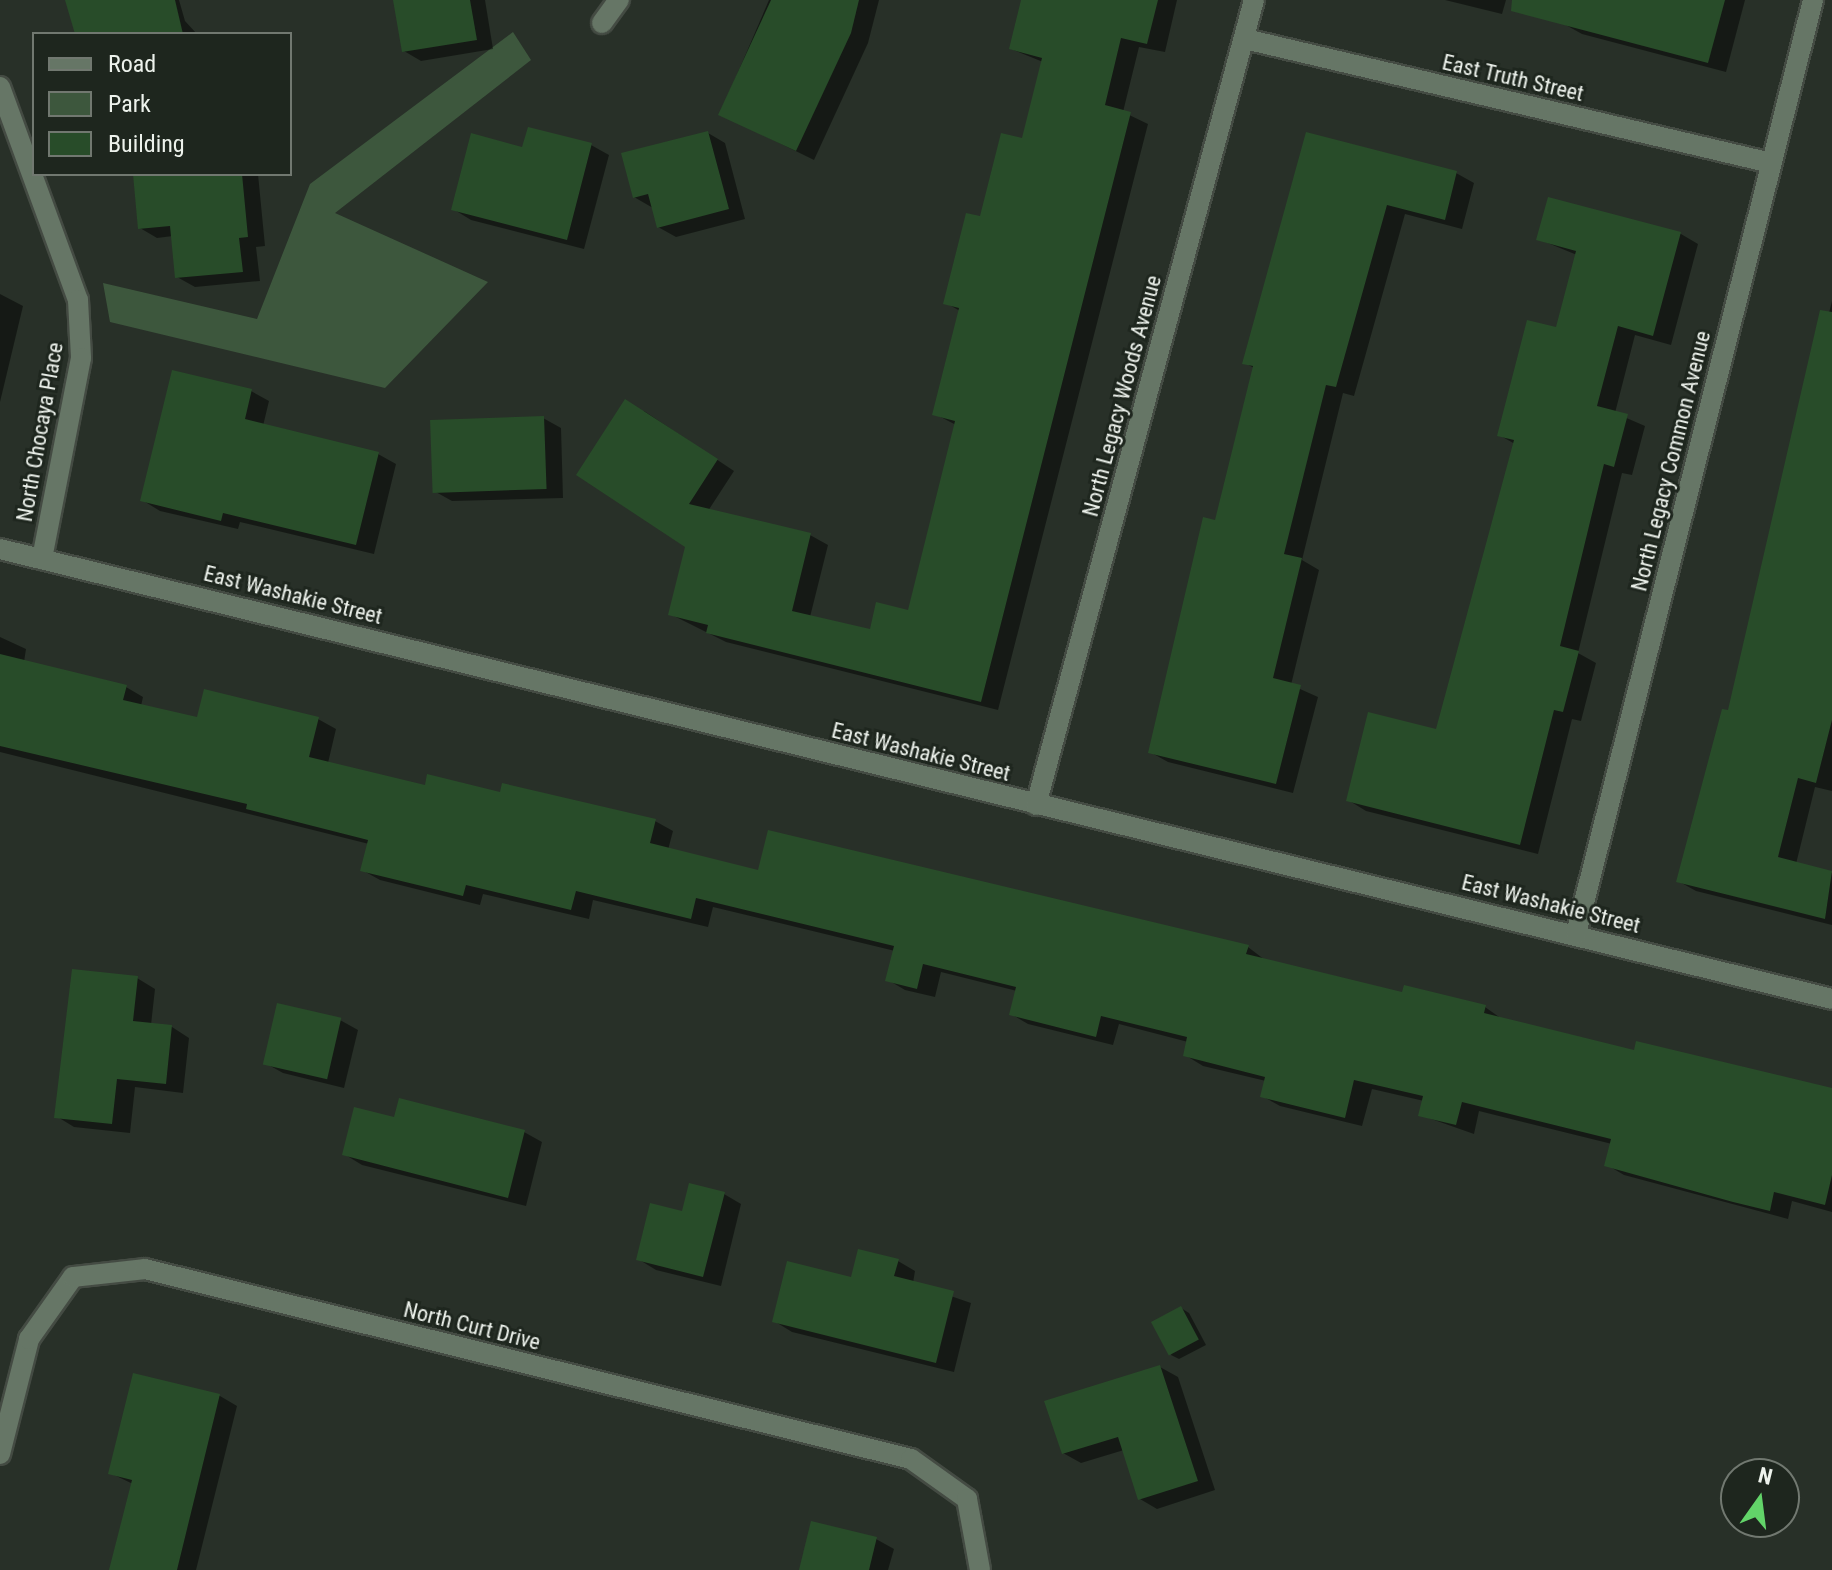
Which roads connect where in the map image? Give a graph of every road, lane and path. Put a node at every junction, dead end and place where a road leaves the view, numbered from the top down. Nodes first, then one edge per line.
1 (619, 0) edge
2 (1254, 0) edge
3 (1813, 0) edge
4 (602, 23) dead end
5 (1245, 39) junction
6 (0, 87) edge
7 (1771, 163) junction
8 (32, 174) edge
9 (33, 176) edge
10 (0, 549) edge
11 (42, 559) junction
12 (1036, 805) junction
13 (1576, 934) junction
14 (1832, 999) edge
15 (0, 1454) edge
16 (980, 1570) edge

1 - 4 street
2 - 5 street, North Legacy Woods Avenue
3 - 7 street, North Legacy Common Avenue
5 - 7 street, East Truth Street
5 - 12 street, North Legacy Woods Avenue
6 - 8 street, North Chocaya Place
7 - 13 street, North Legacy Common Avenue
9 - 11 street, North Chocaya Place
10 - 11 street, East Washakie Street
11 - 12 street, East Washakie Street
12 - 13 street, East Washakie Street
13 - 14 street, East Washakie Street
15 - 16 street, North Curt Drive

